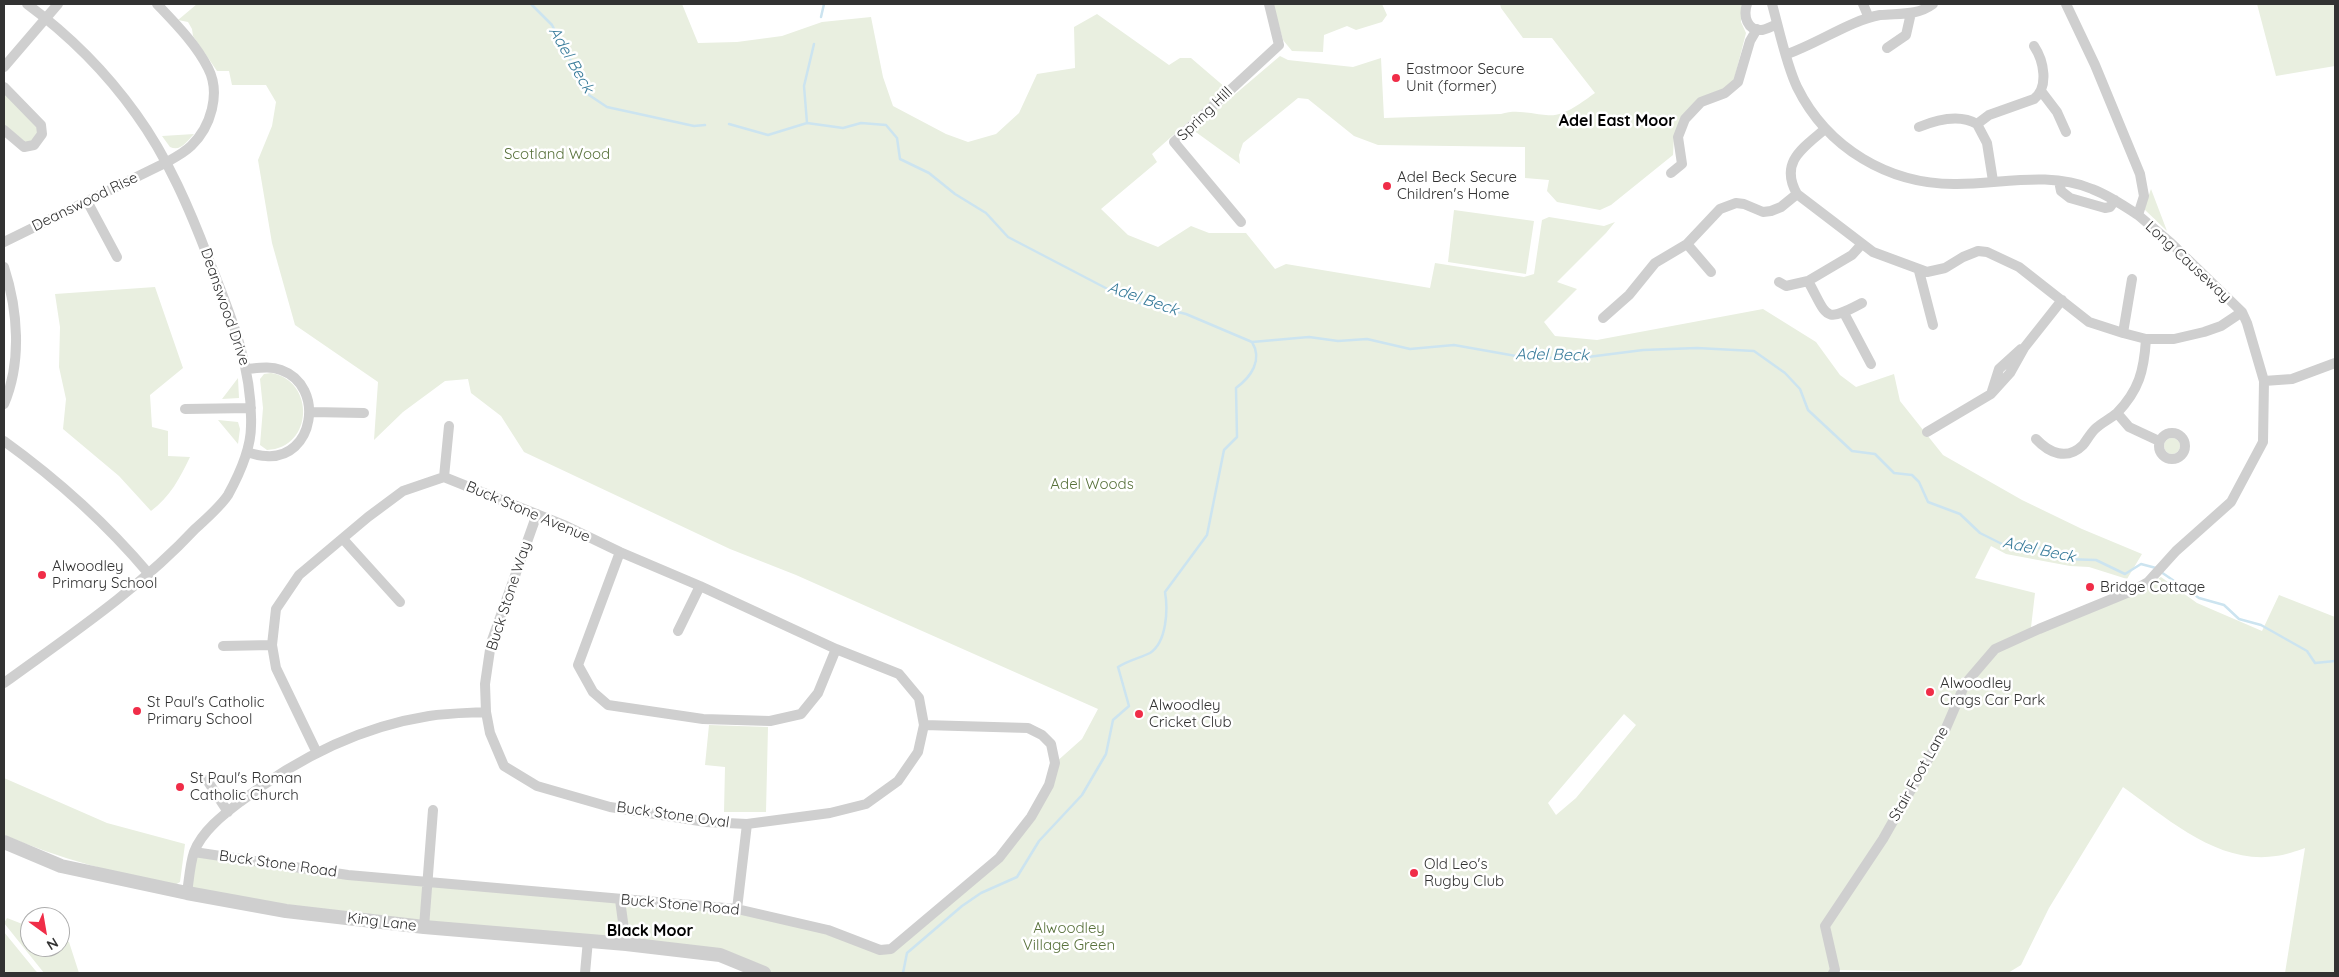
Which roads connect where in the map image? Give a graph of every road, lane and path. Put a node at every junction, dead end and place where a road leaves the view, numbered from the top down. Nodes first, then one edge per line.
1 (28, 4) edge
2 (58, 4) edge
3 (157, 4) edge
4 (1269, 4) edge
5 (1747, 4) edge
6 (1772, 4) edge
7 (1863, 4) edge
8 (1933, 4) edge
9 (2066, 4) edge
10 (1911, 14) junction
11 (46, 18) junction
12 (1868, 18) junction
13 (1777, 24) junction
14 (1757, 29) junction
15 (2034, 46) dead end
16 (1887, 48) dead end
17 (1787, 54) junction
18 (4, 67) edge
19 (4, 87) edge
20 (2041, 91) junction
21 (1977, 124) junction
22 (1920, 127) dead end
23 (1825, 129) junction
24 (4, 130) edge
25 (2066, 132) dead end
26 (165, 163) junction
27 (1671, 173) dead end
28 (1993, 181) junction
29 (2059, 181) junction
30 (1797, 194) junction
31 (2115, 200) junction
32 (87, 201) junction
33 (2138, 214) junction
34 (1241, 222) dead end
35 (4, 242) edge
36 (1687, 244) junction
37 (1861, 245) junction
38 (117, 258) dead end
39 (4, 267) edge
40 (1919, 271) junction
41 (1710, 272) dead end
42 (2132, 279) dead end
43 (1808, 281) junction
44 (1779, 282) dead end
45 (2062, 300) junction
46 (1862, 303) dead end
47 (2242, 312) junction
48 (1844, 313) junction
49 (1603, 318) dead end
50 (1933, 326) dead end
51 (2123, 333) junction
52 (2146, 339) junction
53 (2335, 363) edge
54 (1871, 364) dead end
55 (247, 369) junction
56 (2264, 381) junction
57 (4, 404) edge
58 (251, 408) junction
59 (185, 409) dead end
60 (310, 412) junction
61 (2117, 413) junction
62 (364, 414) dead end
63 (449, 426) dead end
64 (1927, 432) dead end
65 (2036, 439) dead end
66 (4, 441) edge
67 (2159, 441) dead end
68 (247, 452) junction
69 (444, 477) junction
70 (537, 514) junction
71 (343, 539) junction
72 (620, 552) junction
73 (149, 574) junction
74 (700, 586) junction
75 (400, 602) dead end
76 (678, 631) dead end
77 (272, 645) junction
78 (223, 646) dead end
79 (836, 649) junction
80 (4, 683) edge
81 (486, 712) junction
82 (924, 725) junction
83 (317, 753) junction
84 (504, 766) joint
85 (207, 780) dead end
86 (433, 810) dead end
87 (228, 812) junction
88 (747, 824) junction
89 (4, 842) edge
90 (194, 852) junction
91 (429, 882) junction
92 (187, 893) junction
93 (620, 900) junction
94 (737, 909) junction
95 (424, 927) junction
96 (588, 940) junction
97 (626, 944) junction
98 (585, 973) edge
99 (764, 973) edge
100 (1833, 973) edge

1 - 11 street, Deanswood Drive
2 - 11 street
3 - 26 street, Deanswood Rise
4 - 34 street, Spring Hill
5 - 14 street
6 - 13 street
7 - 12 street
8 - 10 street
9 - 33 street, Long Causeway
10 - 12 street
10 - 16 street
11 - 18 street
11 - 26 street, Deanswood Drive
12 - 17 street
13 - 14 street
13 - 17 street
14 - 27 street
15 - 20 street
17 - 23 street
19 - 24 street
20 - 21 street
20 - 25 street
21 - 22 street
21 - 28 street
23 - 28 street
23 - 30 street
26 - 32 street, Deanswood Rise
26 - 55 street, Deanswood Drive
28 - 29 street
29 - 31 street
29 - 31 street
30 - 36 street
30 - 37 street
31 - 33 street
32 - 35 street, Deanswood Rise
32 - 38 street
33 - 47 street, Long Causeway
36 - 41 street
36 - 49 street
37 - 40 street
37 - 43 street
39 - 57 street
40 - 45 street
40 - 50 street
42 - 51 street
43 - 44 street
43 - 48 street
45 - 51 street
45 - 64 street
46 - 48 street
47 - 52 street
47 - 56 street, Long Causeway
48 - 54 street
51 - 52 street
52 - 61 street
53 - 56 street
55 - 58 street, Deanswood Drive
55 - 60 street
56 - 100 street, Stair Foot Lane
58 - 59 street
58 - 68 street, Deanswood Drive
60 - 62 street
60 - 68 street
61 - 65 street
61 - 67 street
63 - 69 street
66 - 73 street
68 - 73 street, Deanswood Drive
69 - 70 street, Buck Stone Avenue
69 - 71 street
70 - 72 street, Buck Stone Avenue
70 - 81 street, Buck Stone Way
71 - 75 street
71 - 77 street
72 - 74 street, Buck Stone Avenue
72 - 79 street
73 - 80 street, Deanswood Drive
74 - 76 street
74 - 79 street, Buck Stone Avenue
77 - 78 street
77 - 83 street
79 - 82 street, Buck Stone Avenue
81 - 83 street
81 - 84 street, Buck Stone Way
82 - 88 street, Buck Stone Oval
82 - 94 street, Buck Stone Road
83 - 87 street
84 - 88 street, Buck Stone Oval
85 - 87 street
86 - 91 street
87 - 90 street
88 - 94 street
89 - 92 street, King Lane
90 - 91 street, Buck Stone Road
90 - 92 street
91 - 93 street, Buck Stone Road
91 - 95 street
92 - 95 street, King Lane
93 - 94 street, Buck Stone Road
93 - 97 street
95 - 96 street, King Lane
96 - 97 street, King Lane
96 - 98 street
97 - 99 street, King Lane

